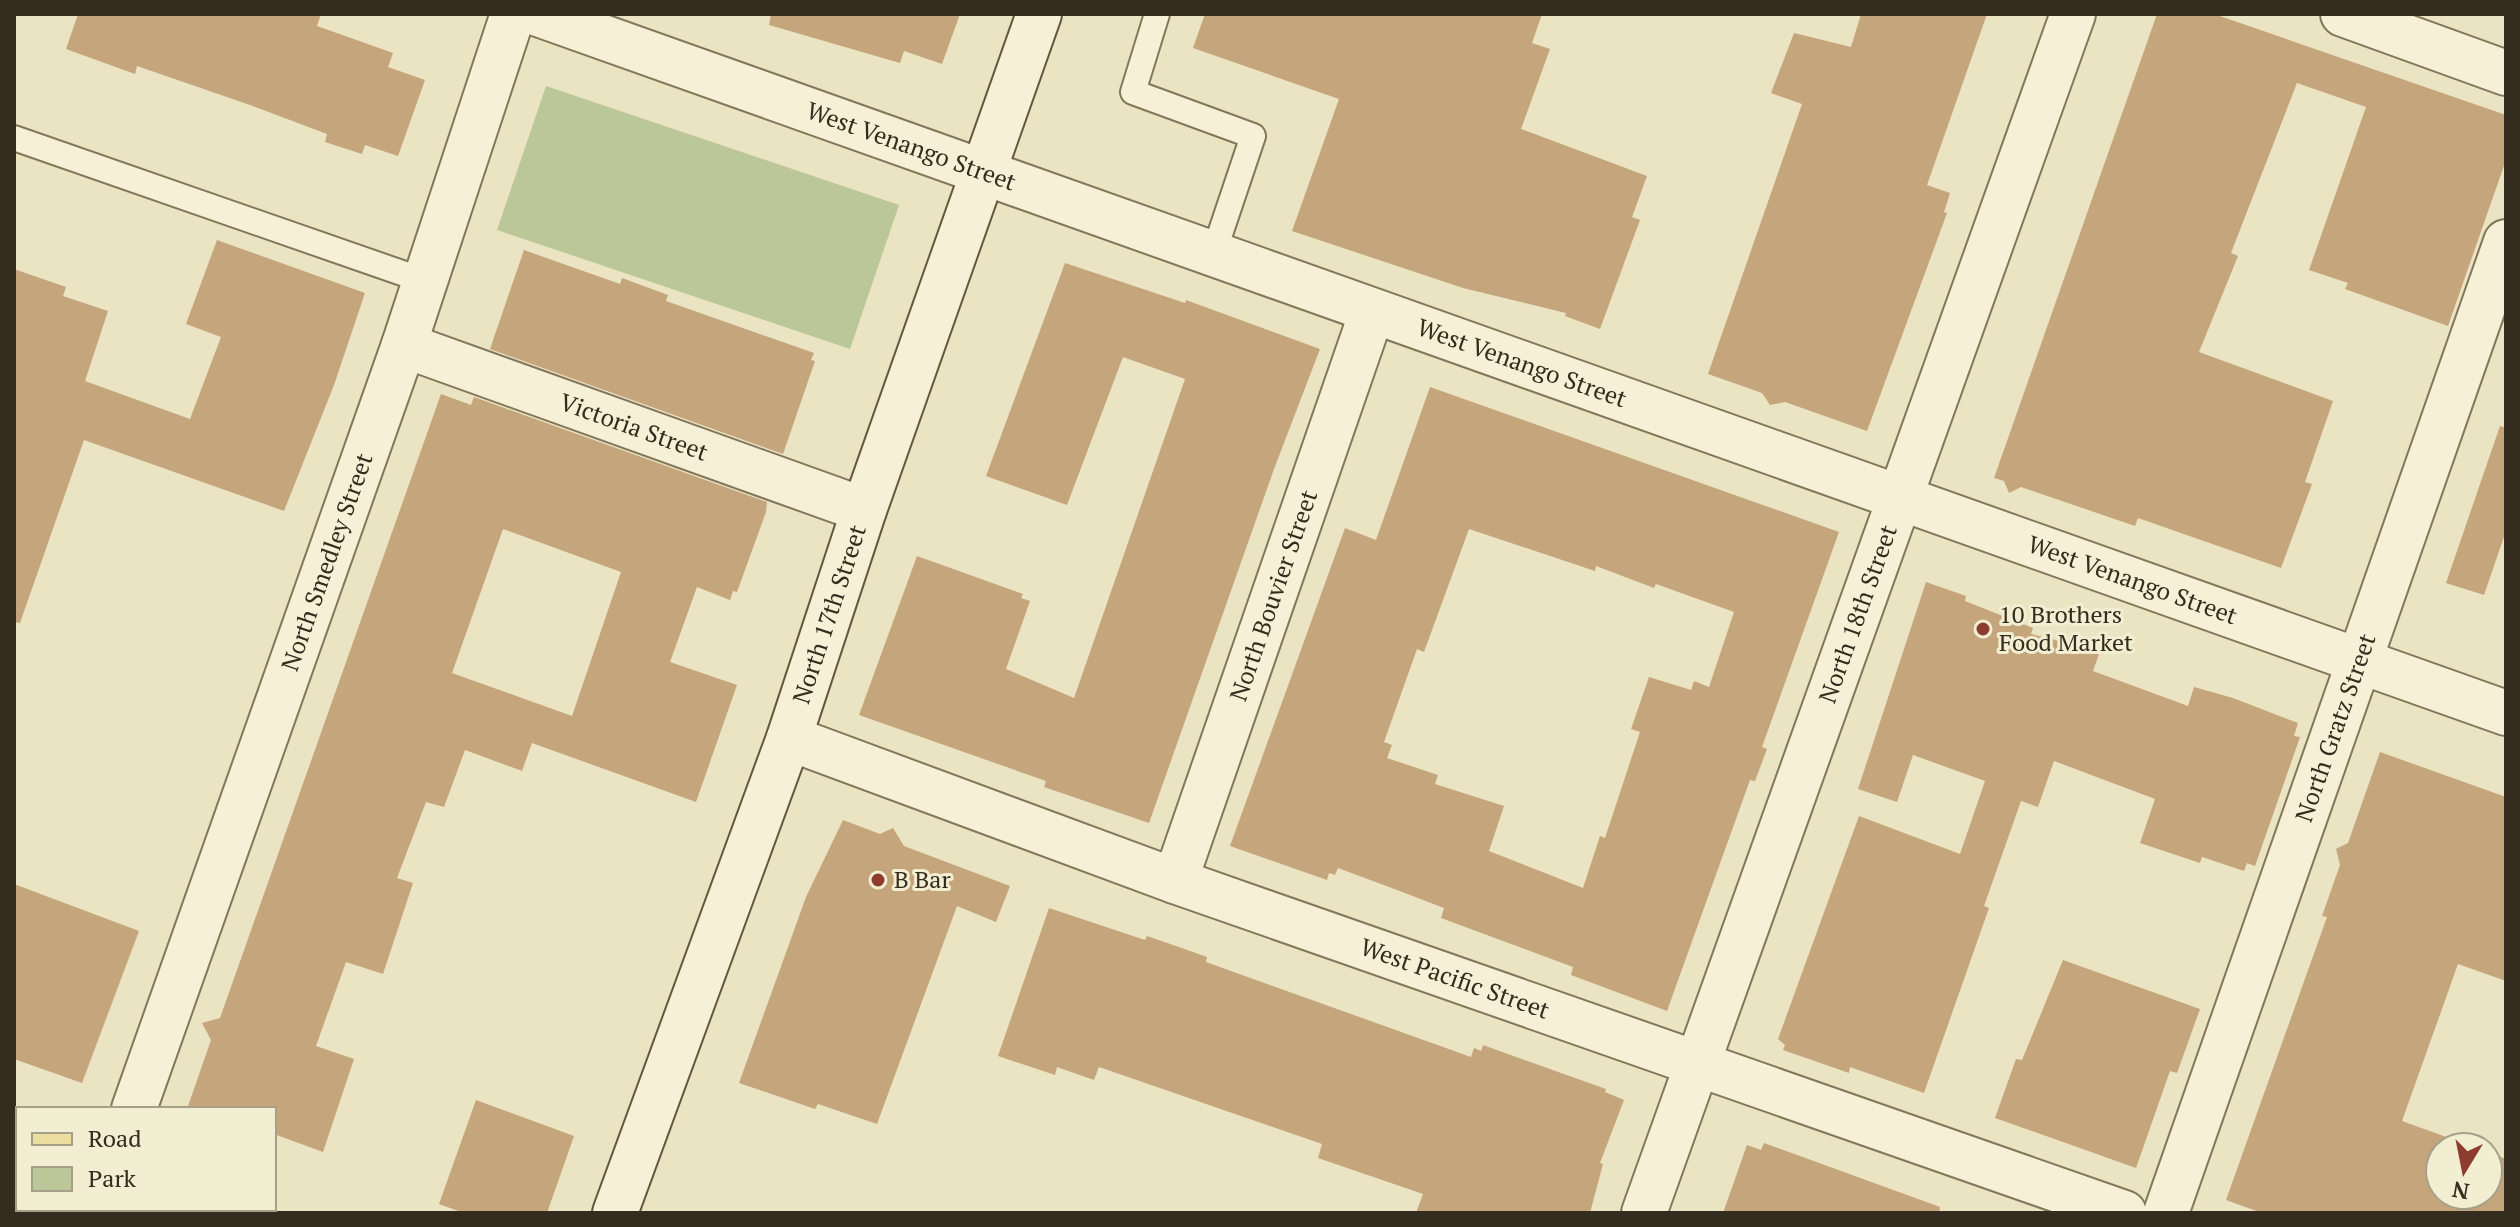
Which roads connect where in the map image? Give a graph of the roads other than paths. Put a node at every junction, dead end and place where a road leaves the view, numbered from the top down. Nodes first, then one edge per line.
1 (513, 14) edge
2 (538, 14) edge
3 (1039, 14) edge
4 (1157, 14) edge
5 (2073, 14) edge
6 (2343, 14) edge
7 (2506, 73) edge
8 (14, 138) edge
9 (984, 173) junction
10 (2506, 242) edge
11 (1213, 255) junction
12 (425, 281) junction
13 (1372, 312) junction
14 (404, 345) junction
15 (1902, 498) junction
16 (864, 510) junction
17 (2357, 663) junction
18 (2506, 713) edge
19 (789, 738) junction
20 (1175, 881) junction
21 (1697, 1065) junction
22 (135, 1107) edge
23 (615, 1213) edge
24 (1644, 1213) edge
25 (2124, 1213) edge
26 (2166, 1213) edge

1 - 12 street, North Smedley Street
2 - 9 street, West Venango Street
3 - 9 street, North 17th Street
4 - 11 lane
5 - 15 street, North 18th Street
6 - 7 street
8 - 12 lane
9 - 11 street, West Venango Street
9 - 16 street, North 17th Street
10 - 17 street, North Gratz Street
11 - 13 street, West Venango Street
12 - 14 street, North Smedley Street
13 - 15 street, West Venango Street
13 - 20 street, North Bouvier Street
14 - 16 street, Victoria Street
14 - 22 street, North Smedley Street
15 - 17 street, West Venango Street
15 - 21 street, North 18th Street
16 - 19 street, North 17th Street
17 - 18 street, West Venango Street
17 - 26 street, North Gratz Street
19 - 20 street, West Pacific Street
19 - 23 street, North 17th Street
20 - 21 street, West Pacific Street
21 - 24 street, North 18th Street
21 - 25 street, West Pacific Street

